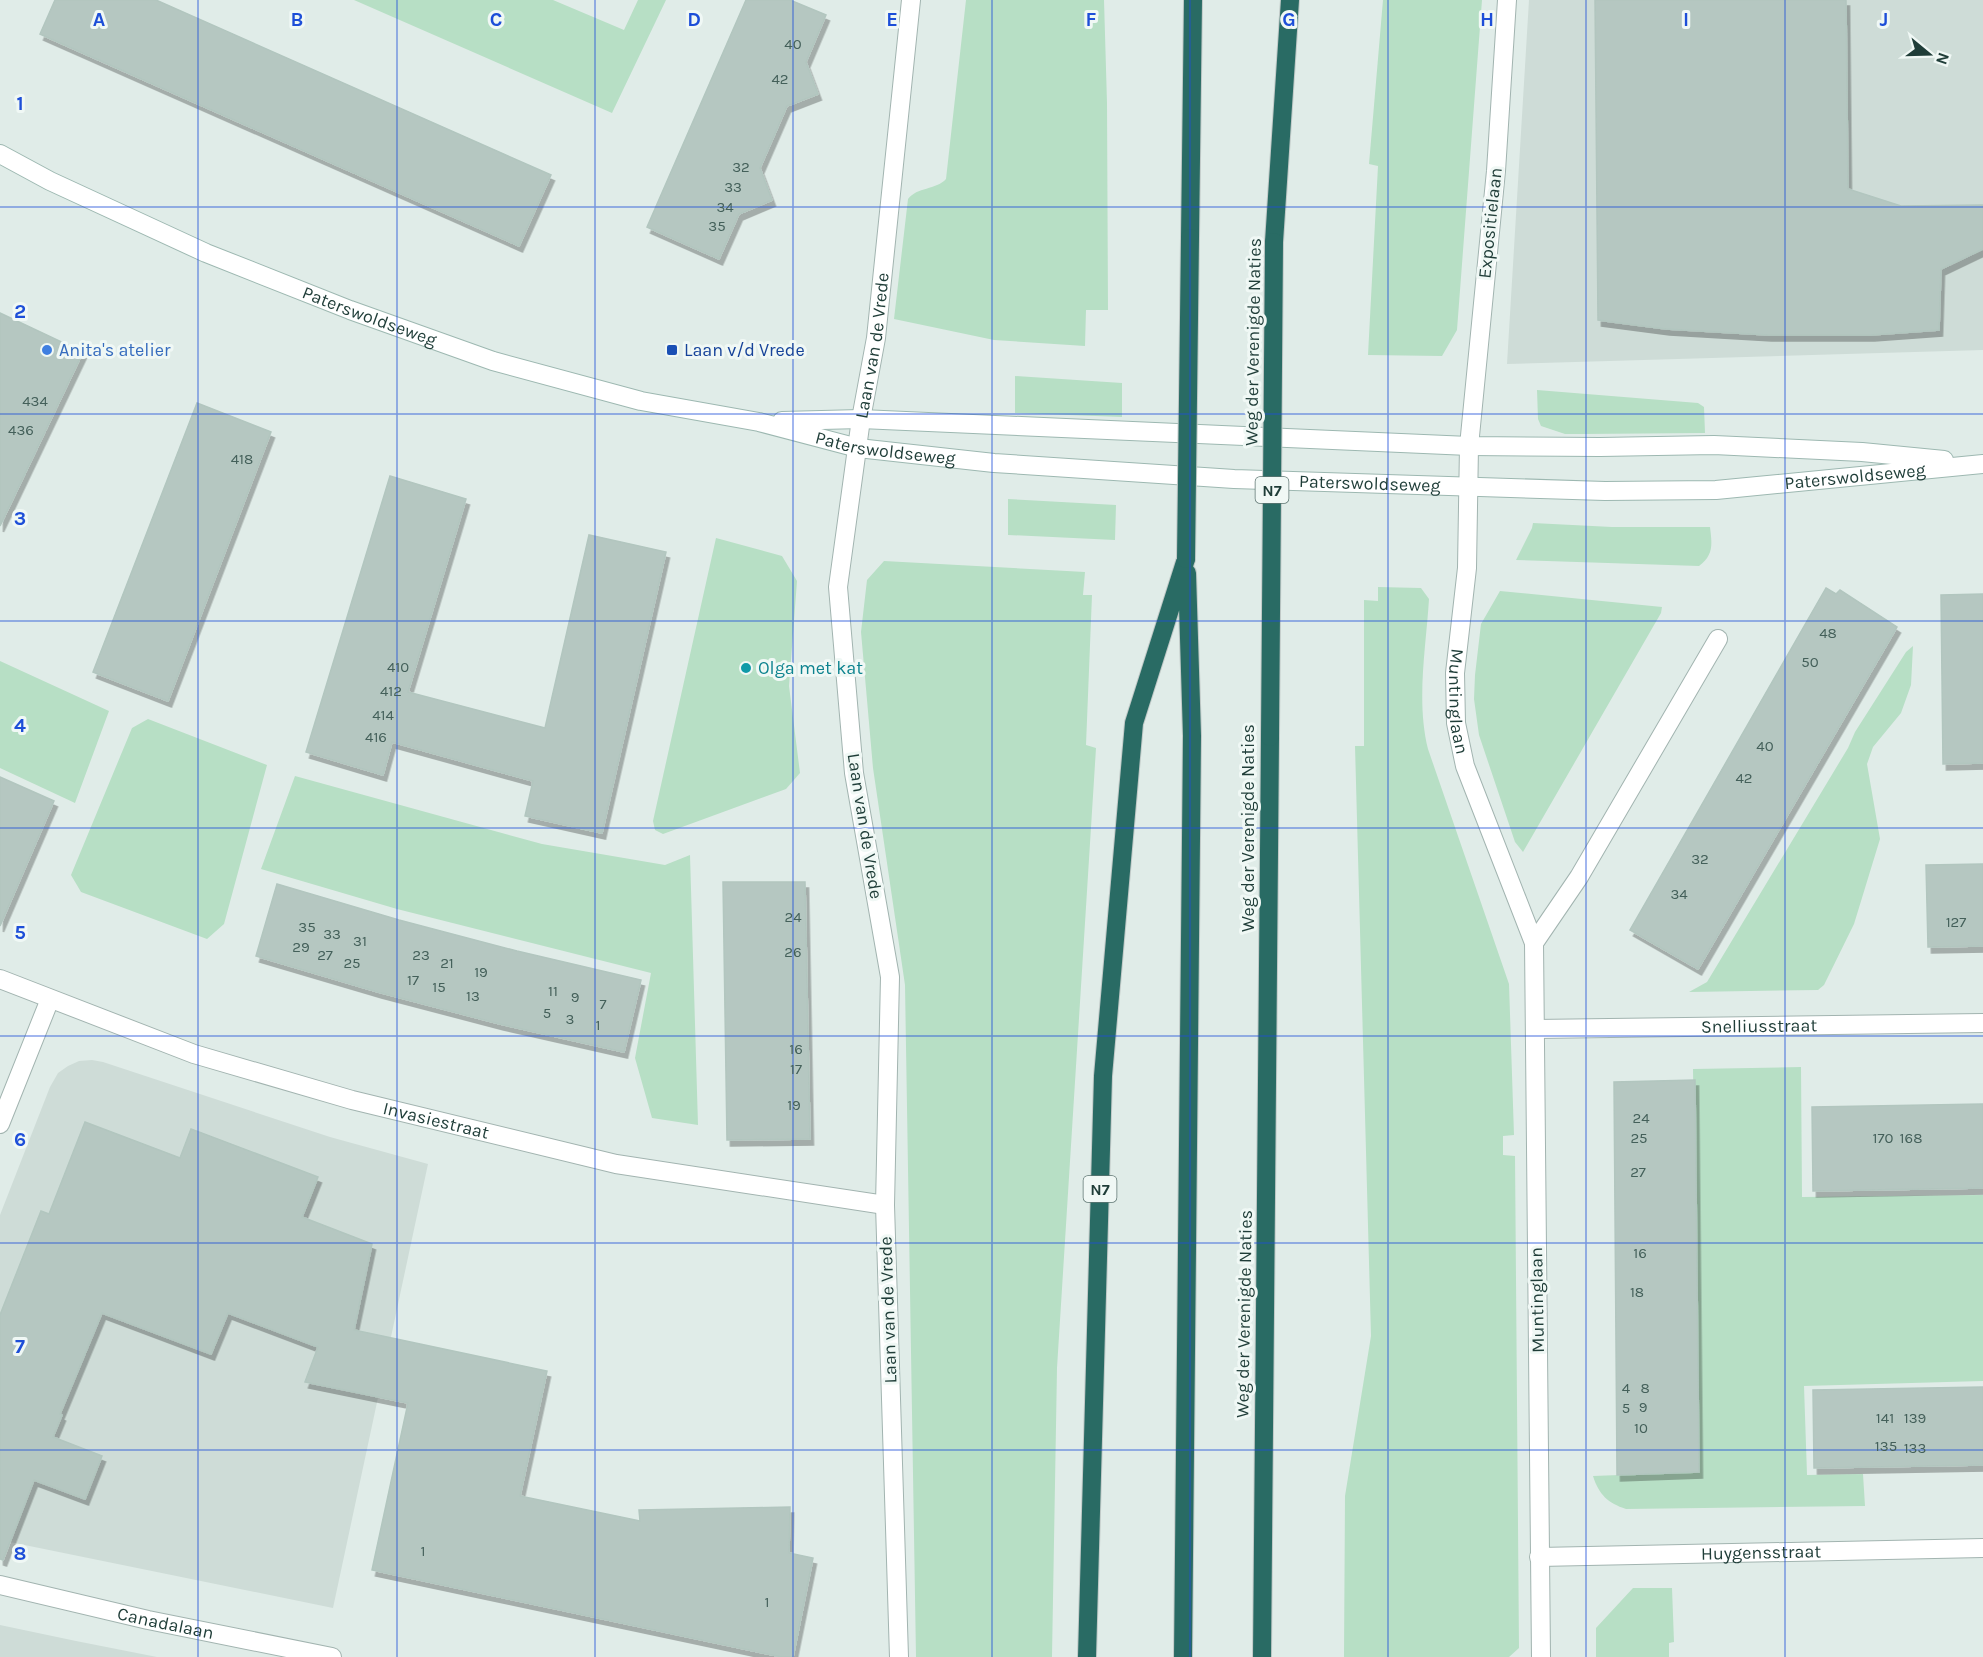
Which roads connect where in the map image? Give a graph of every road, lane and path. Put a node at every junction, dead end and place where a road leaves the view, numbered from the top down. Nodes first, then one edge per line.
1 (911, 0) edge
2 (1193, 0) edge
3 (1290, 0) edge
4 (1508, 0) edge
5 (0, 154) edge
6 (861, 419) junction
7 (759, 422) junction
8 (1469, 446) junction
9 (858, 448) junction
10 (1983, 464) edge
11 (1468, 486) junction
12 (1186, 560) junction
13 (1718, 639) dead end
14 (1534, 943) junction
15 (0, 979) edge
16 (50, 999) junction
17 (1983, 1023) edge
18 (1535, 1029) junction
19 (0, 1124) edge
20 (885, 1205) junction
21 (1983, 1548) edge
22 (1539, 1557) junction
23 (0, 1585) edge
24 (332, 1657) edge
25 (899, 1657) edge
26 (1087, 1657) edge
27 (1183, 1657) edge
28 (1262, 1657) edge
29 (1541, 1657) edge

1 - 6 street, Laan van de Vrede
2 - 12 highway, N7, bridge
3 - 28 highway, Weg der Verenigde Naties / N7, bridge
4 - 8 street, Expositielaan
5 - 7 street, Paterswoldseweg
6 - 7 street, Paterswoldseweg
6 - 8 street, Paterswoldseweg
6 - 9 street, Laan van de Vrede
7 - 9 street, Paterswoldseweg
8 - 10 street, Paterswoldseweg
8 - 11 street, Muntinglaan
9 - 11 street, Paterswoldseweg
9 - 20 street, Laan van de Vrede
10 - 11 street, Paterswoldseweg
11 - 14 street, Muntinglaan
12 - 26 highway, N7
12 - 27 highway, N7
13 - 14 street
14 - 18 street, Muntinglaan
15 - 16 street, Invasiestraat
16 - 19 street
16 - 20 street, Invasiestraat
17 - 18 street, Snelliusstraat
18 - 22 street, Muntinglaan
20 - 25 street, Laan van de Vrede
21 - 22 street, Huygensstraat
22 - 29 street, Muntinglaan
23 - 24 street, Canadalaan

